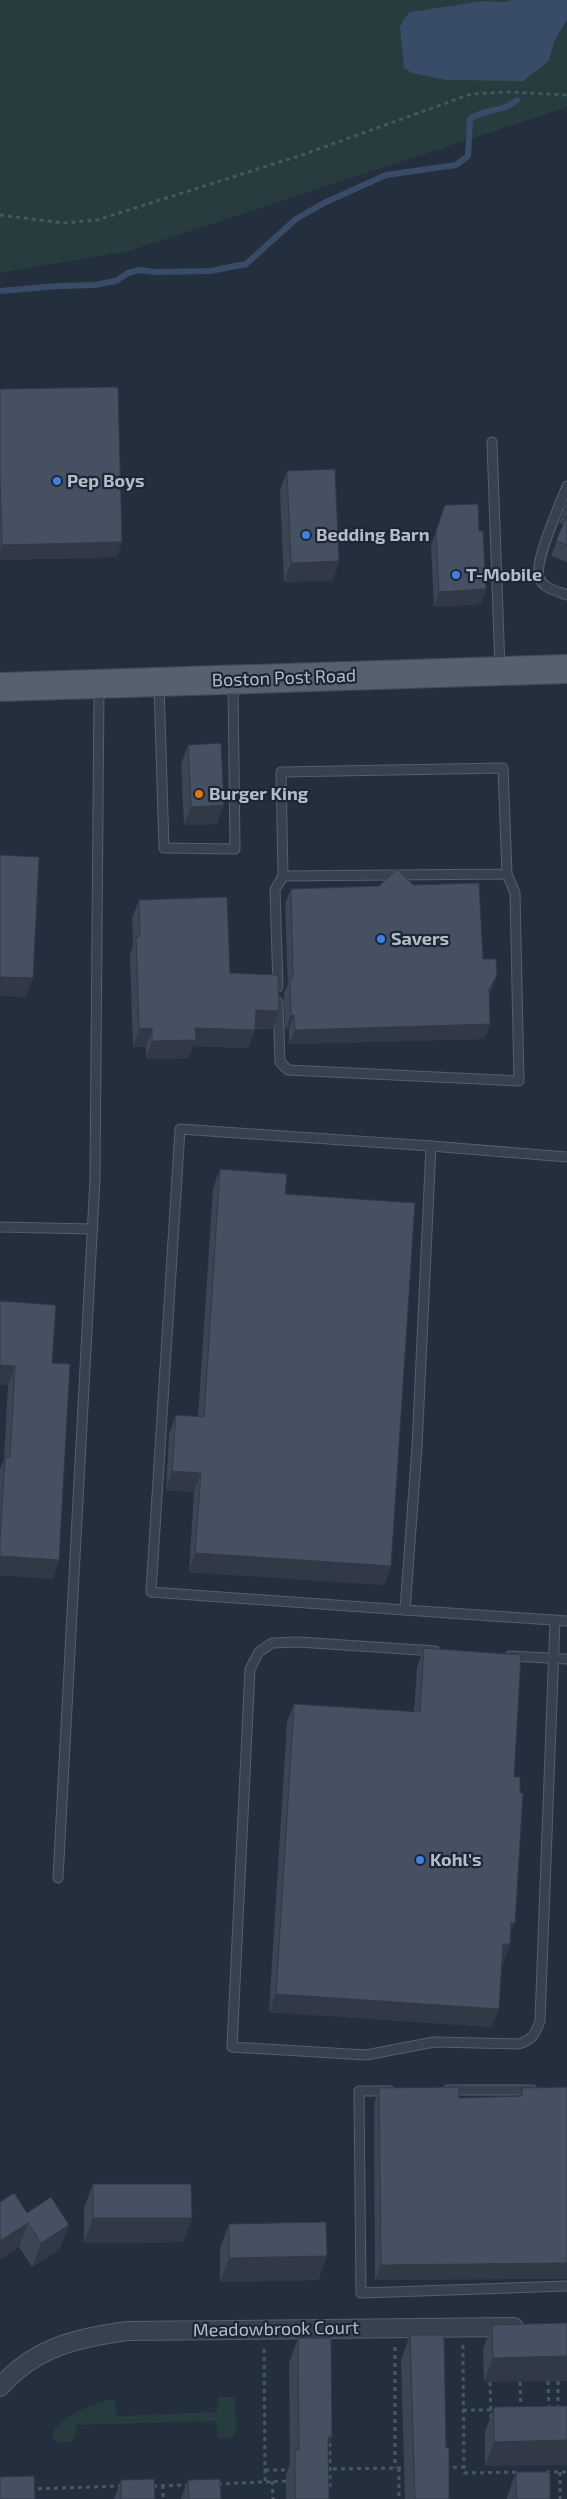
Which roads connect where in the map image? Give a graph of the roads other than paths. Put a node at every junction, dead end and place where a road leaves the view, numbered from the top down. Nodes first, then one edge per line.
1 (492, 442) dead end
2 (567, 486) edge
3 (567, 595) edge
4 (567, 669) edge
5 (500, 671) junction
6 (233, 680) junction
7 (159, 682) junction
8 (99, 684) junction
9 (0, 687) edge
10 (507, 874) junction
11 (283, 876) junction
12 (431, 1146) junction
13 (567, 1157) edge
14 (0, 1227) edge
15 (93, 1229) junction
16 (405, 1610) junction
17 (555, 1620) junction
18 (567, 1621) edge
19 (446, 1652) edge
20 (495, 1655) edge
21 (554, 1658) junction
22 (567, 1659) edge
23 (58, 1878) dead end
24 (537, 2090) edge
25 (398, 2091) edge
26 (438, 2091) edge
27 (567, 2286) edge
28 (528, 2326) edge
29 (0, 2387) edge

1 - 5 lane
2 - 3 lane
4 - 5 main road, Boston Post Road
5 - 6 main road, Boston Post Road
6 - 7 main road, Boston Post Road
6 - 7 lane
7 - 8 main road, Boston Post Road
8 - 9 main road, Boston Post Road
8 - 15 lane
10 - 11 lane
10 - 11 lane
10 - 11 lane
12 - 13 lane
12 - 16 lane
12 - 16 lane
14 - 15 lane
15 - 23 lane
16 - 17 lane
17 - 18 lane
17 - 21 lane
19 - 21 lane
20 - 21 lane
21 - 22 lane
24 - 26 lane
25 - 27 lane
28 - 29 street, Meadowbrook Court

